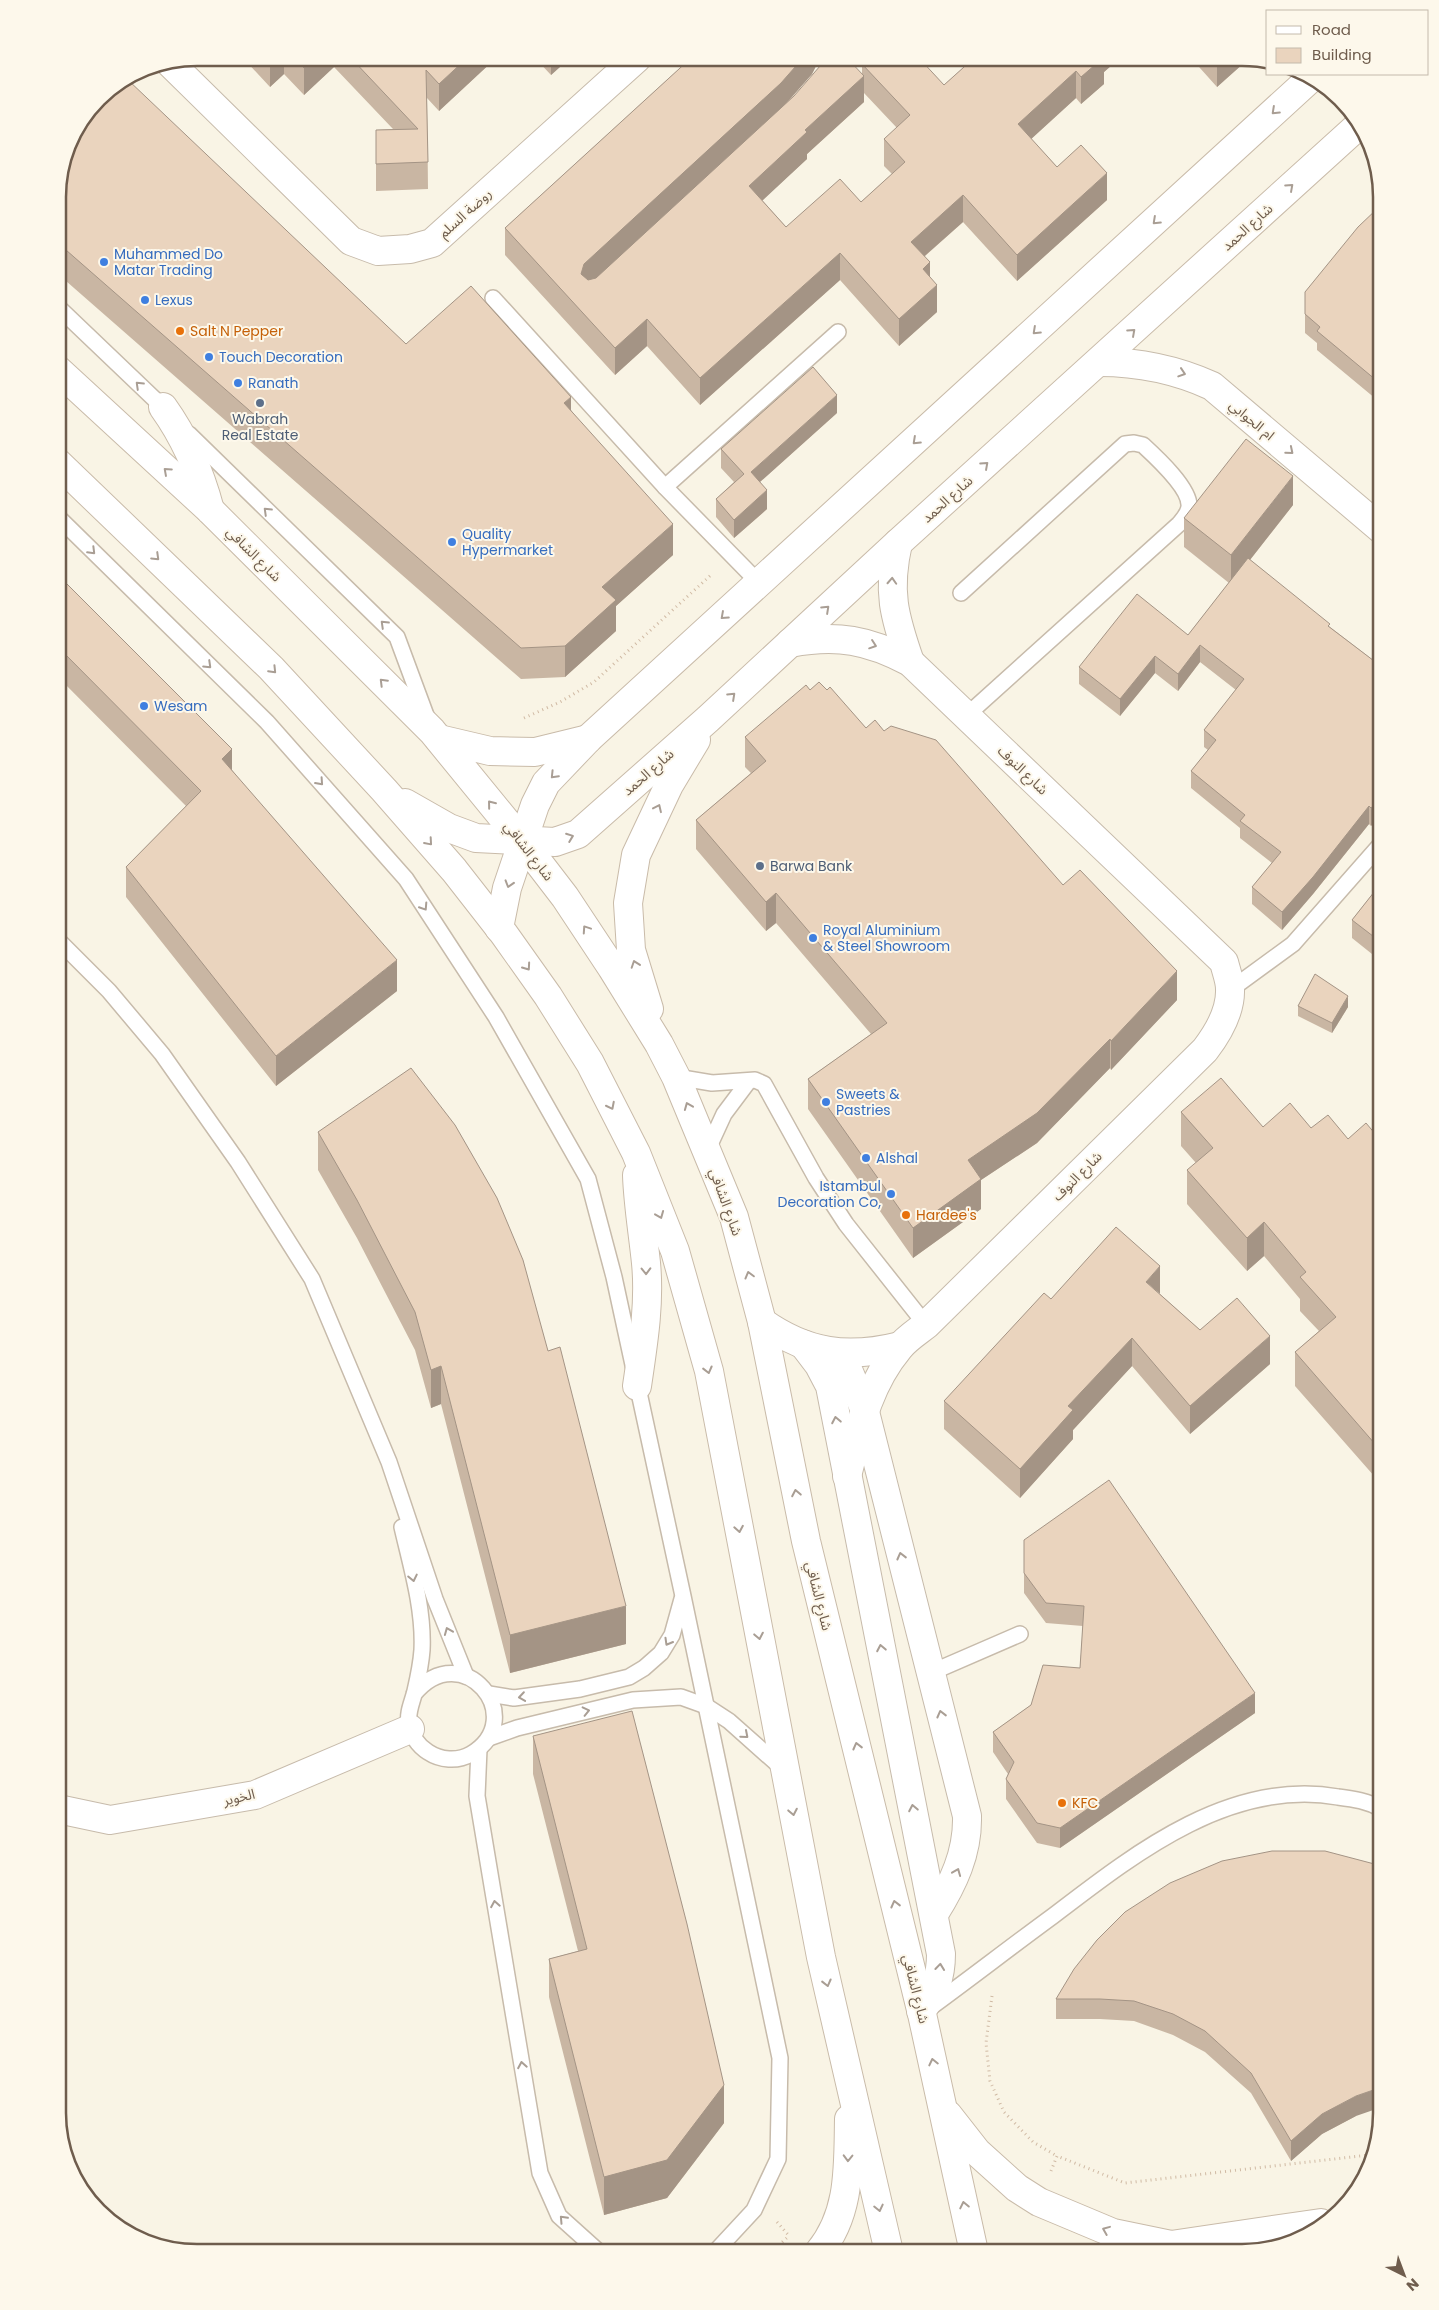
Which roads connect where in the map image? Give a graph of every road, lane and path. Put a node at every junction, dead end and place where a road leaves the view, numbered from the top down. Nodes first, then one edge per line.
1 (628, 66) edge
2 (175, 68) edge
3 (1306, 83) edge
4 (1354, 129) edge
5 (493, 298) dead end
6 (67, 316) edge
7 (838, 332) dead end
8 (1099, 362) junction
9 (67, 378) edge
10 (163, 407) junction
11 (67, 472) edge
12 (665, 487) junction
13 (210, 510) junction
14 (1373, 521) edge
15 (67, 526) edge
16 (898, 543) junction
17 (732, 556) junction
18 (760, 584) junction
19 (961, 593) dead end
20 (790, 642) junction
21 (910, 662) junction
22 (966, 716) junction
23 (708, 719) junction
24 (519, 721) dead end
25 (435, 735) junction
26 (588, 739) junction
27 (384, 790) junction
28 (522, 841) junction
29 (1373, 854) edge
30 (499, 928) junction
31 (67, 949) edge
32 (1230, 990) junction
33 (659, 1044) junction
34 (676, 1077) junction
35 (748, 1082) junction
36 (707, 1152) junction
37 (636, 1153) junction
38 (762, 1322) junction
39 (926, 1325) junction
40 (803, 1344) junction
41 (900, 1346) junction
42 (841, 1353) junction
43 (637, 1386) junction
44 (864, 1408) junction
45 (389, 1462) junction
46 (847, 1476) junction
47 (684, 1596) junction
48 (1020, 1634) dead end
49 (930, 1672) junction
50 (466, 1676) junction
51 (414, 1694) junction
52 (489, 1694) junction
53 (706, 1706) junction
54 (410, 1728) junction
55 (484, 1744) junction
56 (785, 1771) junction
57 (1373, 1804) edge
58 (66, 1811) edge
59 (934, 1914) junction
60 (987, 1965) junction
61 (922, 2013) junction
62 (850, 2075) junction
63 (944, 2110) junction
64 (1366, 2154) edge
65 (1057, 2156) junction
66 (760, 2202) junction
67 (1039, 2202) junction
68 (1308, 2226) edge
69 (1250, 2234) junction
70 (789, 2236) junction
71 (794, 2241) dead end
72 (589, 2243) edge
73 (723, 2244) edge
74 (780, 2244) edge
75 (824, 2244) edge
76 (887, 2244) edge
77 (972, 2244) edge
78 (1165, 2244) edge
79 (1179, 2244) edge
80 (1234, 2244) edge

1 - 2 street, روضة السلم
3 -> 18 street
8 -> 4 street, شارع الحمد
5 - 12 lane
10 -> 6 lane
7 - 12 lane
8 -> 14 street, ام الجوابي
16 -> 8 street, شارع الحمد
13 -> 9 street, شارع الشافي
10 - 13 street
25 -> 10 lane
11 -> 27 street
12 - 17 lane
25 -> 13 street, شارع الشافي
15 -> 43 lane
20 -> 16 street, شارع الحمد
21 -> 16 street, شارع النوف
17 - 18 lane
17 - 24 path
18 -> 26 street
19 - 22 lane
20 -> 21 street, شارع النوف
23 -> 20 street, شارع الحمد
21 - 22 street, شارع النوف
22 - 32 street, شارع النوف
28 -> 23 street, شارع الحمد
33 -> 23 street
25 - 26 street
28 -> 25 street, شارع الشافي
26 -> 28 street
27 - 28 street, شارع الحمد
27 -> 30 street
28 -> 30 street
33 -> 28 street, شارع الشافي
29 - 32 lane
30 -> 37 street
31 - 45 lane
32 - 39 street, شارع النوف
33 - 34 street, شارع الشافي
34 - 35 lane
36 -> 34 street, شارع الشافي
35 - 36 lane
35 - 39 lane
38 -> 36 street, شارع الشافي
37 -> 43 street
37 -> 56 street
38 - 40 street
61 -> 38 street, شارع الشافي
39 - 41 street, شارع النوف
40 - 42 street
46 -> 40 street
41 - 42 street
41 - 44 street
42 - 44 street
43 - 47 lane
44 - 46 street
49 -> 44 street
50 -> 45 lane
45 -> 51 lane
59 -> 46 street
47 -> 52 lane
47 - 53 lane
48 - 49 lane
59 -> 49 street
50 - 51 lane
50 - 52 lane
51 - 54 lane
52 - 55 lane
55 -> 53 lane
53 -> 56 lane
53 - 66 lane
54 - 55 lane
54 - 58 street, الخوير
72 -> 55 lane
56 -> 62 street
57 - 60 lane
61 -> 59 street
60 - 61 lane
60 - 65 path
63 -> 61 street, شارع الشافي
62 -> 75 street
62 -> 76 street
63 - 67 street
77 -> 63 street, شارع الشافي
64 - 65 path
65 - 67 path
66 - 70 path
66 - 73 lane
78 -> 67 street
68 - 69 street
69 - 79 street
69 - 80 street
70 - 71 path
70 - 74 path

